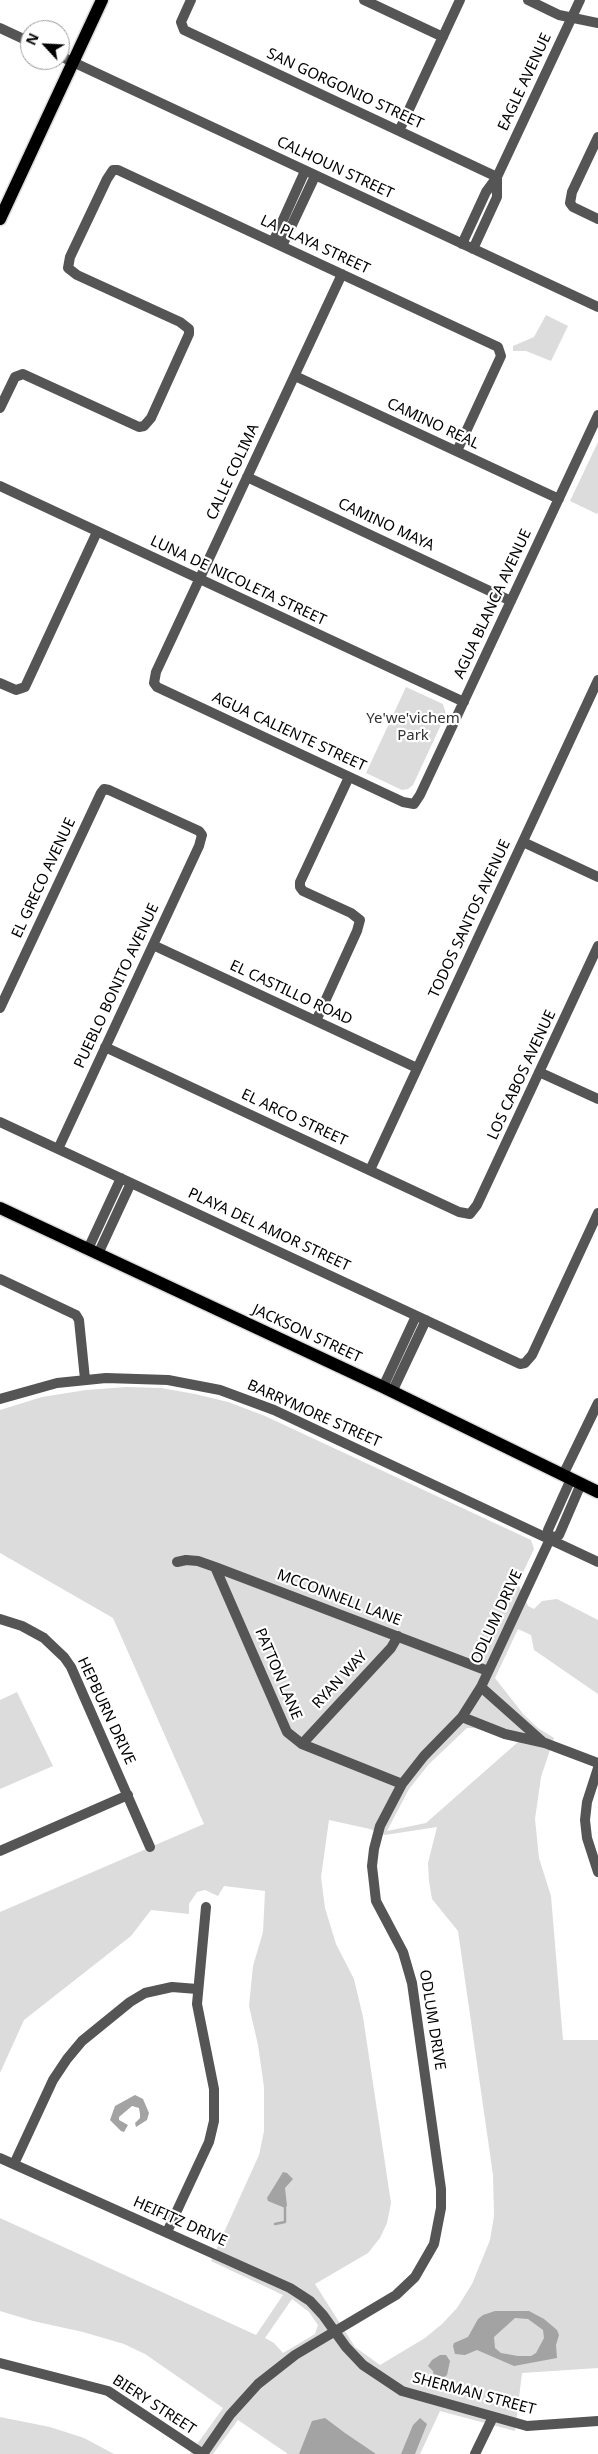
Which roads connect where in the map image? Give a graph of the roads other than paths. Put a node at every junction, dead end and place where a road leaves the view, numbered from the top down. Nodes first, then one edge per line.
1 (102, 0) edge
2 (191, 0) edge
3 (364, 0) edge
4 (460, 0) edge
5 (528, 0) edge
6 (580, 0) edge
7 (572, 18) junction
8 (598, 23) edge
9 (0, 28) edge
10 (20, 37) edge
11 (443, 37) junction
12 (70, 61) edge
13 (73, 62) junction
14 (399, 131) junction
15 (598, 137) edge
16 (306, 171) junction
17 (315, 176) junction
18 (497, 177) junction
19 (0, 219) edge
20 (598, 219) edge
21 (273, 242) junction
22 (462, 244) junction
23 (282, 246) junction
24 (473, 249) junction
25 (342, 274) junction
26 (598, 307) edge
27 (295, 376) junction
28 (0, 408) edge
29 (598, 415) edge
30 (457, 451) junction
31 (247, 478) junction
32 (0, 486) edge
33 (559, 499) junction
34 (97, 532) junction
35 (200, 579) junction
36 (511, 601) junction
37 (598, 680) edge
38 (0, 682) edge
39 (154, 683) joint
40 (464, 702) junction
41 (349, 777) junction
42 (104, 790) joint
43 (414, 804) joint
44 (523, 842) junction
45 (598, 878) edge
46 (153, 945) junction
47 (598, 946) edge
48 (0, 1008) edge
49 (316, 1020) junction
50 (105, 1047) junction
51 (418, 1068) junction
52 (540, 1072) junction
53 (598, 1099) edge
54 (0, 1122) edge
55 (58, 1149) junction
56 (370, 1170) junction
57 (126, 1181) junction
58 (0, 1208) edge
59 (598, 1213) edge
60 (470, 1214) joint
61 (93, 1252) junction
62 (0, 1279) edge
63 (421, 1318) junction
64 (86, 1379) junction
65 (387, 1390) junction
66 (0, 1399) edge
67 (598, 1403) edge
68 (572, 1479) junction
69 (598, 1492) edge
70 (556, 1512) junction
71 (567, 1517) junction
72 (550, 1540) junction
73 (177, 1562) dead end
74 (598, 1562) edge
75 (215, 1567) junction
76 (0, 1620) edge
77 (398, 1636) junction
78 (488, 1671) junction
79 (480, 1687) junction
80 (462, 1717) junction
81 (545, 1743) junction
82 (302, 1744) junction
83 (598, 1763) edge
84 (598, 1768) edge
85 (402, 1784) junction
86 (128, 1796) junction
87 (150, 1846) dead end
88 (0, 1851) edge
89 (598, 1872) edge
90 (206, 1907) dead end
91 (197, 1989) junction
92 (0, 2158) edge
93 (14, 2164) junction
94 (167, 2232) junction
95 (335, 2332) junction
96 (0, 2364) edge
97 (493, 2417) junction
98 (598, 2421) edge
99 (203, 2454) edge
100 (475, 2454) edge

1 - 13 main road
2 - 14 street, SAN GORGONIO STREET
3 - 11 street
4 - 11 street
5 - 7 street
6 - 7 street, EAGLE AVENUE
7 - 8 street
7 - 18 street, EAGLE AVENUE
9 - 10 street
11 - 14 street
12 - 13 street, CALHOUN STREET
13 - 16 street, CALHOUN STREET
13 - 19 main road
14 - 18 street, SAN GORGONIO STREET
15 - 20 street
16 - 17 street, CALHOUN STREET
16 - 21 street
17 - 22 street, CALHOUN STREET
17 - 23 street
18 - 22 street, EAGLE AVENUE
18 - 24 street, EAGLE AVENUE
21 - 23 street, LA PLAYA STREET
21 - 28 street, LA PLAYA STREET
22 - 24 street, CALHOUN STREET
23 - 25 street, LA PLAYA STREET
24 - 26 street, CALHOUN STREET
25 - 27 street, CALLE COLIMA
25 - 30 street, LA PLAYA STREET
27 - 30 street, CAMINO REAL
27 - 31 street, CALLE COLIMA
29 - 33 street, AGUA BLANCA AVENUE
30 - 33 street, CAMINO REAL
31 - 35 street, CALLE COLIMA
31 - 36 street, CAMINO MAYA
32 - 34 street, LUNA DE NICOLETA STREET
33 - 36 street, AGUA BLANCA AVENUE
34 - 35 street, LUNA DE NICOLETA STREET
34 - 38 street
35 - 39 street, CALLE COLIMA
35 - 40 street, LUNA DE NICOLETA STREET
36 - 40 street, AGUA BLANCA AVENUE
37 - 44 street, TODOS SANTOS AVENUE
39 - 41 street, AGUA CALIENTE STREET
40 - 43 street, AGUA BLANCA AVENUE
41 - 43 street, AGUA CALIENTE STREET
41 - 49 street
42 - 46 street, PUEBLO BONITO AVENUE
42 - 48 street, EL GRECO AVENUE
44 - 45 street
44 - 51 street, TODOS SANTOS AVENUE
46 - 49 street, EL CASTILLO ROAD
46 - 50 street, PUEBLO BONITO AVENUE
47 - 52 street, LOS CABOS AVENUE
49 - 51 street, EL CASTILLO ROAD
50 - 55 street, PUEBLO BONITO AVENUE
50 - 56 street, EL ARCO STREET
51 - 56 street, TODOS SANTOS AVENUE
52 - 53 street
52 - 60 street, LOS CABOS AVENUE
54 - 55 street, PLAYA DEL AMOR STREET
55 - 57 street, PLAYA DEL AMOR STREET
56 - 60 street, EL ARCO STREET
57 - 61 street
57 - 63 street, PLAYA DEL AMOR STREET
58 - 61 main road, JACKSON STREET
59 - 63 street, PLAYA DEL AMOR STREET
61 - 65 main road, JACKSON STREET
62 - 64 street
63 - 65 street
64 - 66 street, BARRYMORE STREET
64 - 72 street, BARRYMORE STREET
65 - 68 main road, JACKSON STREET
67 - 68 street
68 - 69 main road, JACKSON STREET
68 - 70 street, ODLUM DRIVE
68 - 71 street, ODLUM DRIVE
70 - 71 street
70 - 72 street, ODLUM DRIVE
71 - 72 street, ODLUM DRIVE
72 - 74 street, BARRYMORE STREET
72 - 78 street, ODLUM DRIVE
73 - 75 street, MCCONNELL LANE
75 - 77 street, MCCONNELL LANE
75 - 82 street, PATTON LANE
76 - 86 street, HEPBURN DRIVE
77 - 78 street, MCCONNELL LANE
77 - 82 street, RYAN WAY
78 - 79 street, ODLUM DRIVE
79 - 80 street, ODLUM DRIVE
79 - 81 street
80 - 81 street
80 - 85 street, ODLUM DRIVE
81 - 83 street
82 - 85 street, PATTON LANE
84 - 89 street
85 - 95 street, ODLUM DRIVE
86 - 87 street, HEPBURN DRIVE
86 - 88 street
90 - 91 street
91 - 93 street
91 - 94 street
92 - 93 street, HEIFITZ DRIVE
93 - 94 street, HEIFITZ DRIVE
94 - 95 street, HEIFITZ DRIVE
95 - 97 street, SHERMAN STREET
95 - 99 street, ODLUM DRIVE
96 - 99 street, BIERY STREET
97 - 98 street, SHERMAN STREET
97 - 100 street

